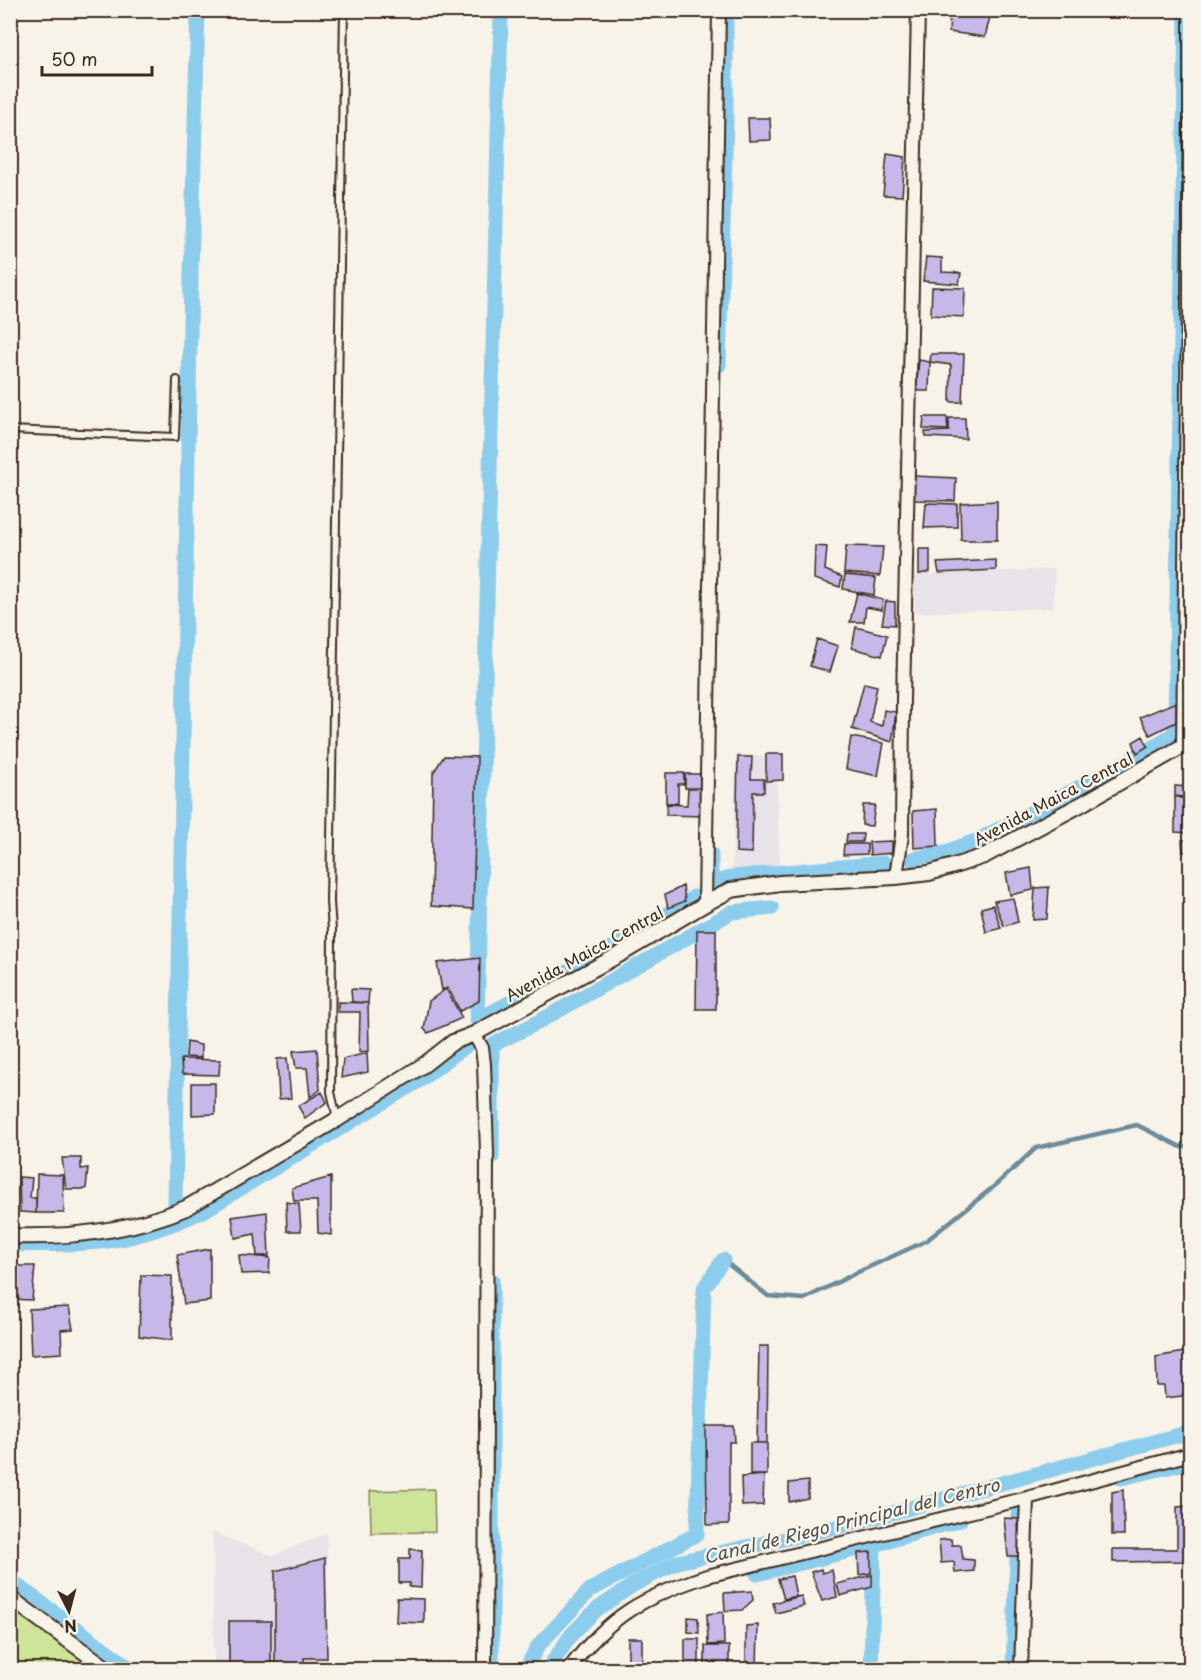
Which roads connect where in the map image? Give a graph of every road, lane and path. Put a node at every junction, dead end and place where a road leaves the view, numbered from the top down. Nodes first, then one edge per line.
1 (344, 10) edge
2 (719, 10) edge
3 (918, 10) edge
4 (1190, 123) edge
5 (177, 380) dead end
6 (10, 430) edge
7 (1187, 744) edge
8 (896, 877) junction
9 (705, 904) junction
10 (474, 1034) junction
11 (338, 1119) junction
12 (10, 1236) edge
13 (1191, 1454) edge
14 (1027, 1497) junction
15 (10, 1598) edge
16 (109, 1670) edge
17 (485, 1670) edge
18 (568, 1670) edge
19 (1021, 1670) edge

1 - 11 lane
2 - 9 street
3 - 8 street
4 - 7 street
5 - 6 lane
7 - 8 street, Avenida Maica Central
8 - 9 street, Avenida Maica Central
9 - 10 street, Avenida Maica Central
10 - 11 street, Avenida Maica Central
10 - 17 street
11 - 12 street, Avenida Maica Central
13 - 14 street
14 - 18 street
14 - 19 street
15 - 16 street

